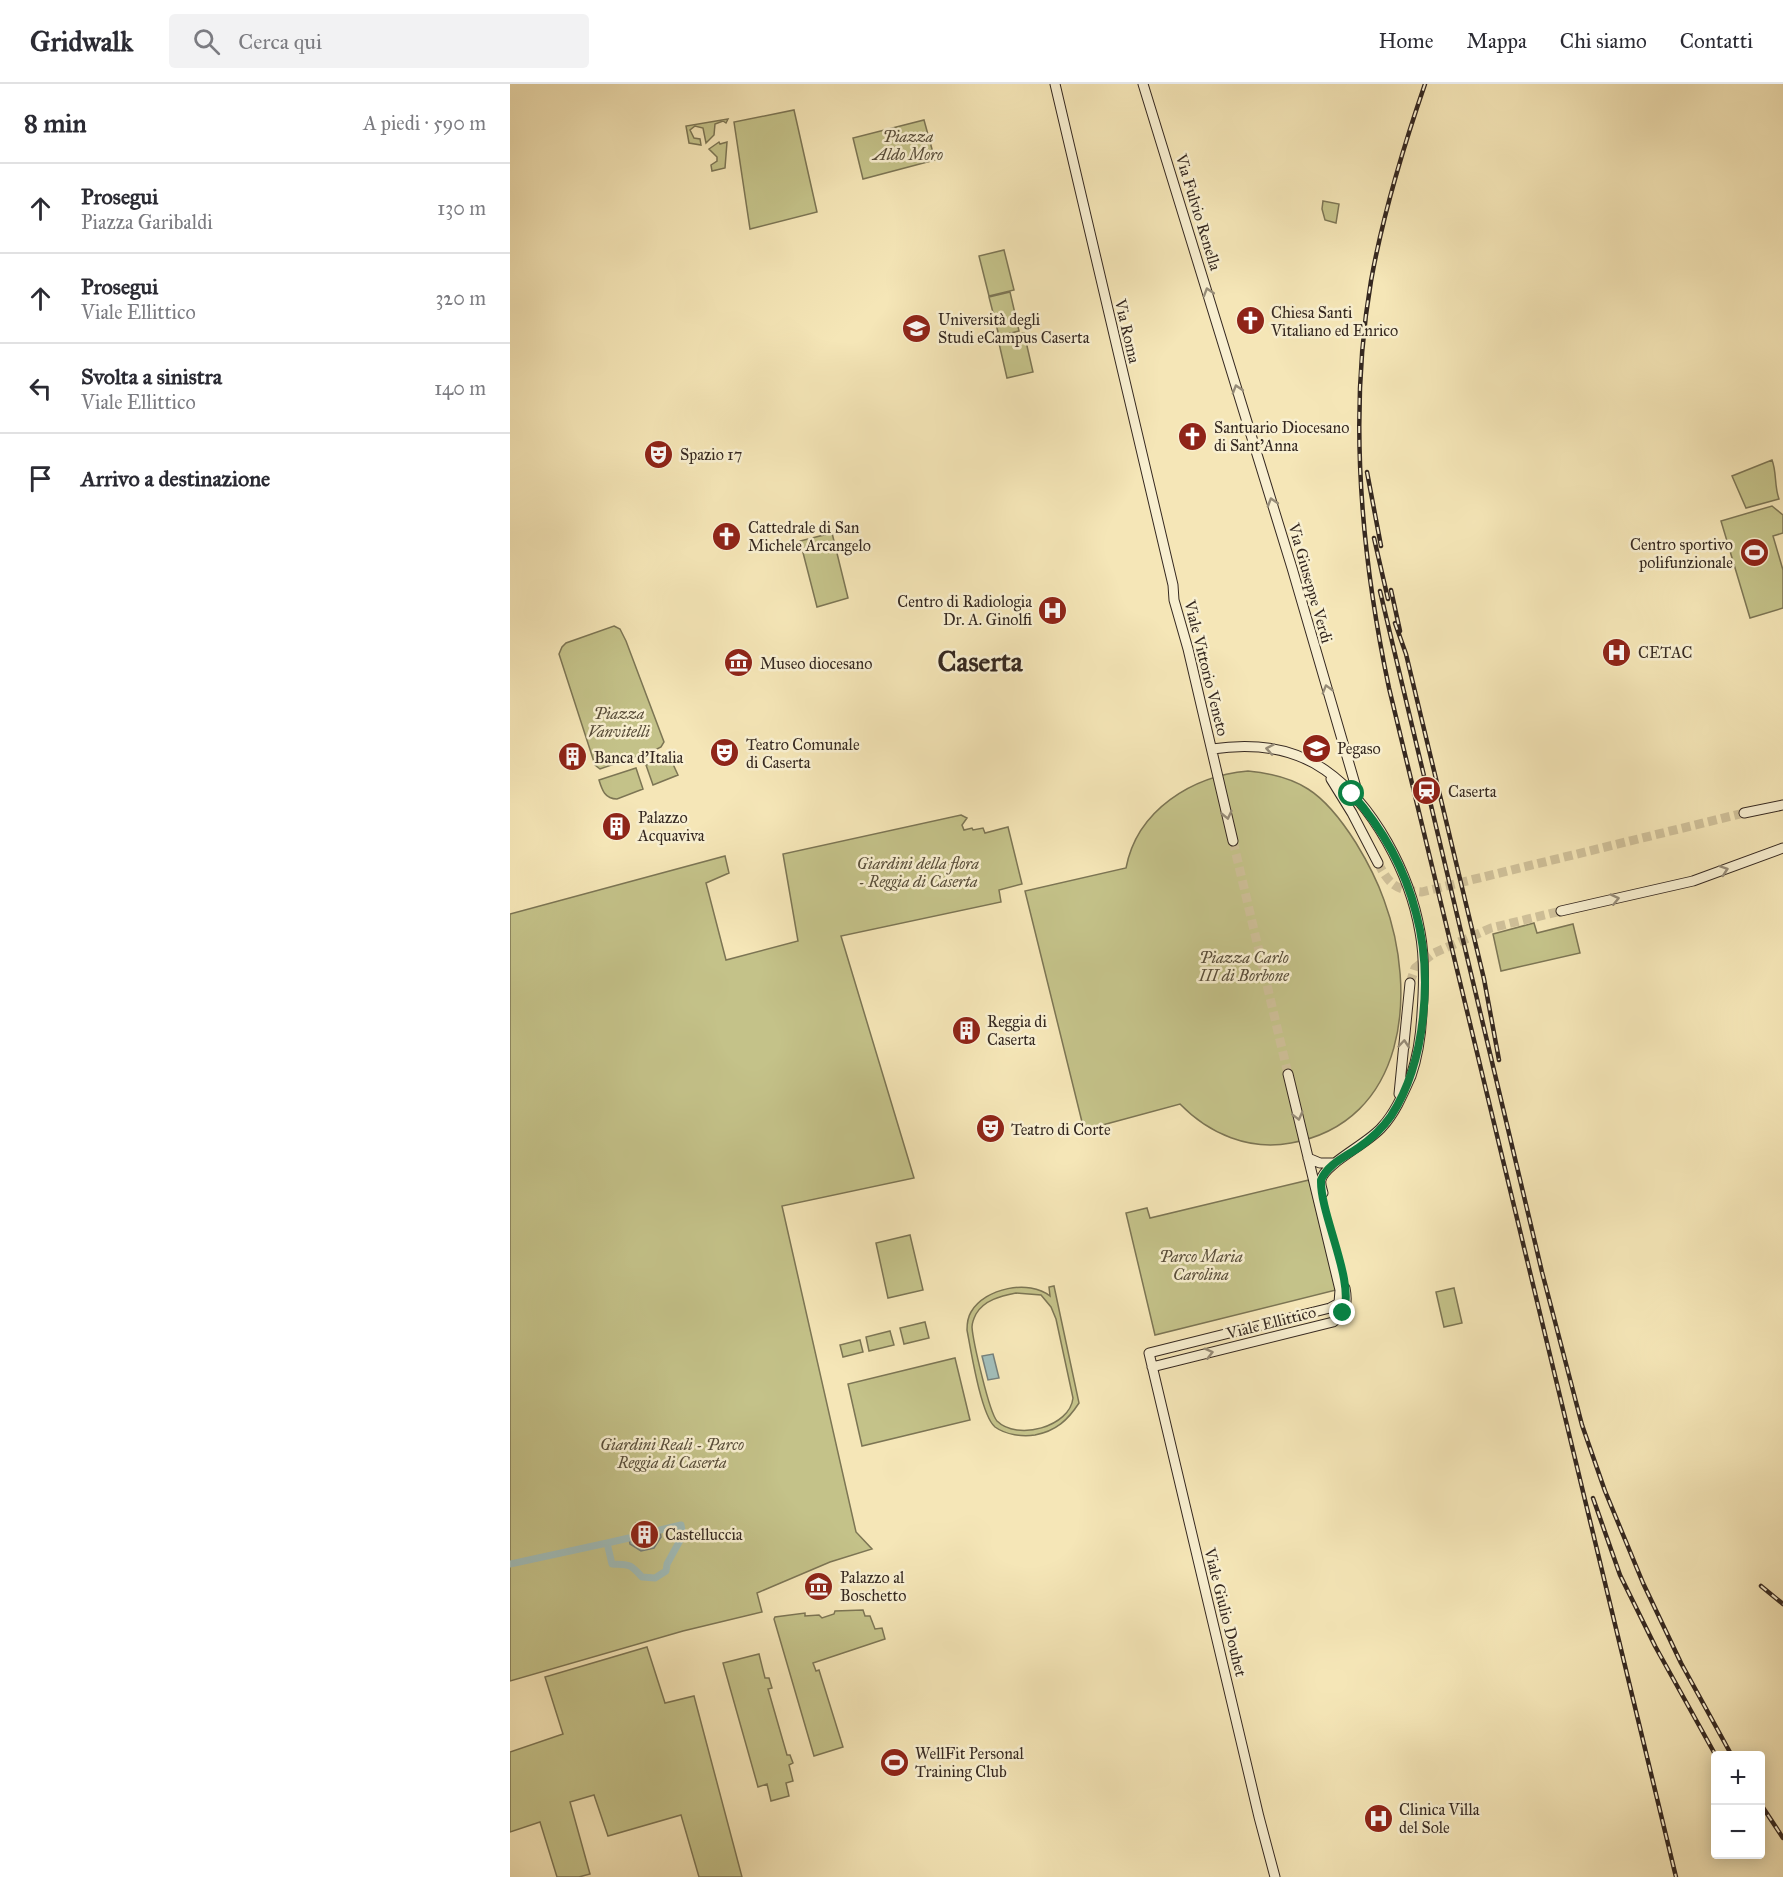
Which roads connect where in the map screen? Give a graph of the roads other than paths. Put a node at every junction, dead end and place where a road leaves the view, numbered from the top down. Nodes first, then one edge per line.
1 (1055, 84) edge
2 (1143, 84) edge
3 (1249, 429) joint
4 (1173, 585) joint
5 (1212, 749) junction
6 (1324, 769) junction
7 (1358, 801) junction
8 (1783, 805) edge
9 (1744, 813) tunnel mouth
10 (1233, 841) tunnel mouth
11 (1783, 848) edge
12 (1378, 863) tunnel mouth
13 (1561, 911) tunnel mouth
14 (1410, 983) tunnel mouth
15 (1288, 1074) tunnel mouth
16 (1398, 1102) junction
17 (1308, 1158) junction
18 (1335, 1162) junction
19 (1149, 1353) joint
20 (1152, 1367) junction
21 (1275, 1877) edge

1 - 4 main road, Via Roma
3 -> 2 main road, Via Fulvio Renella
7 -> 3 main road, Via Giuseppe Verdi
4 - 5 main road, Viale Vittorio Veneto
6 -> 5 main road, Viale Vittorio Veneto
5 -> 10 main road
6 - 7 main road, Viale Vittorio Veneto
6 - 12 main road
7 - 16 main road, Viale Ellittico
8 - 9 main road
13 -> 11 main road
16 -> 14 main road
15 -> 17 main road
16 - 18 main road, Viale Ellittico
17 - 18 main road
17 - 19 main road, Viale Ellittico
20 -> 18 main road, Viale Ellittico
19 - 20 main road, Viale Giulio Douhet
20 - 21 main road, Viale Giulio Douhet

